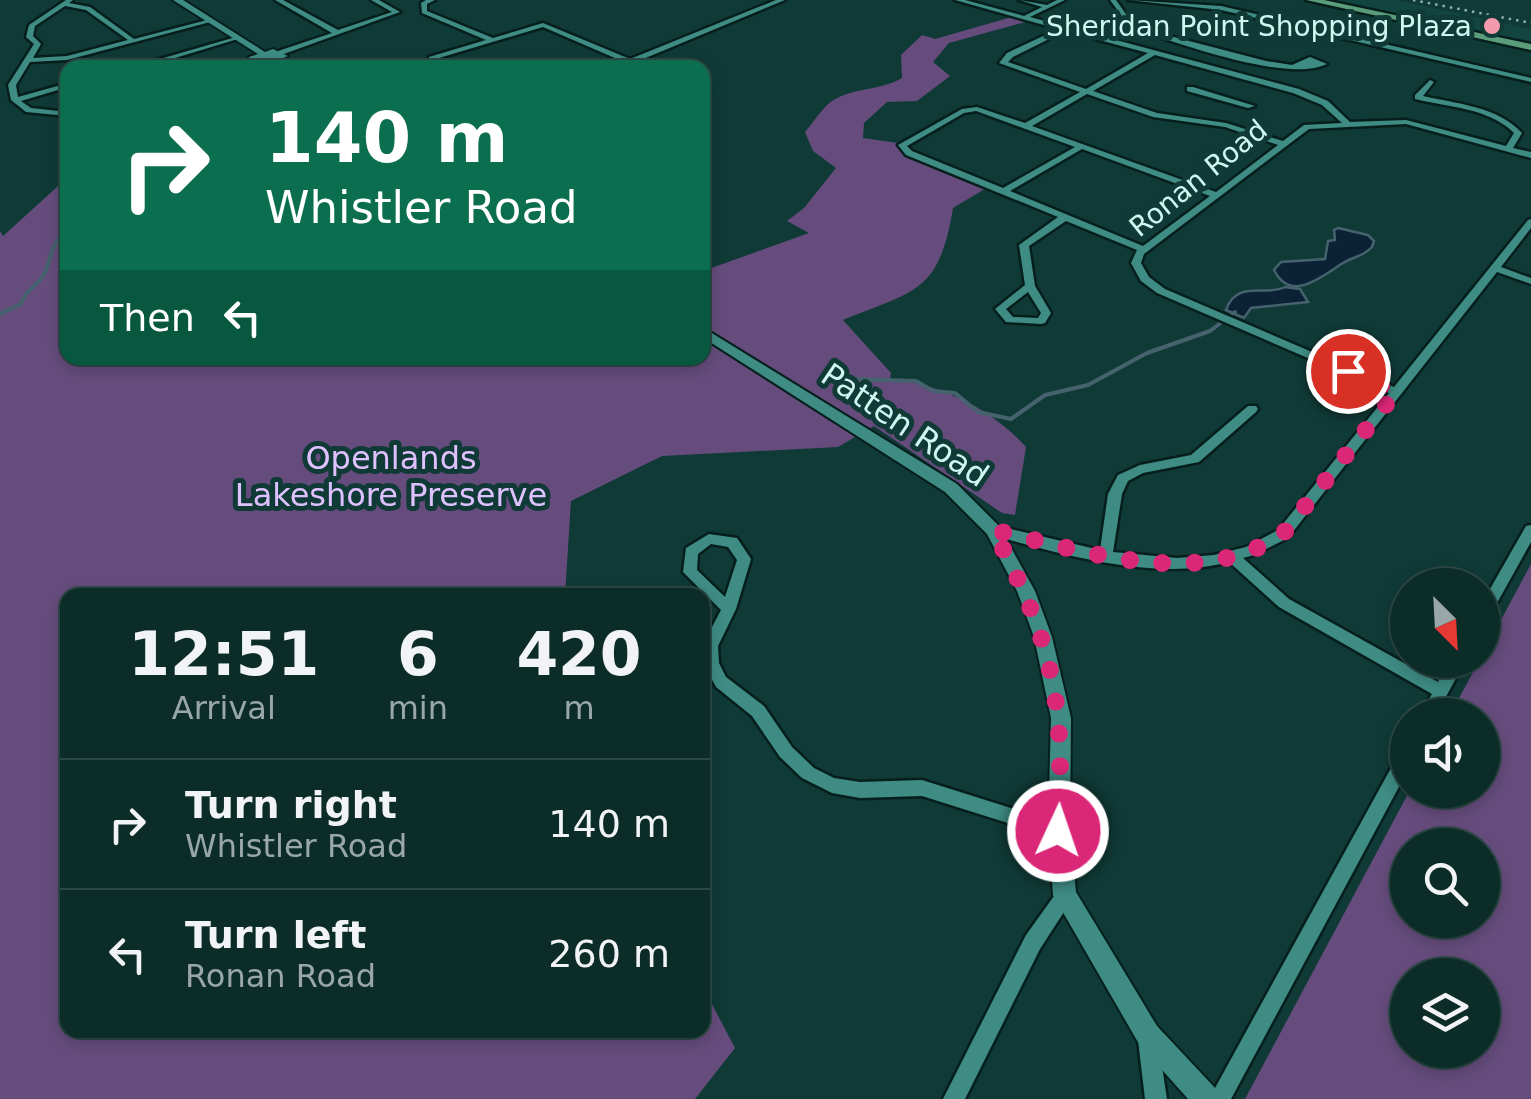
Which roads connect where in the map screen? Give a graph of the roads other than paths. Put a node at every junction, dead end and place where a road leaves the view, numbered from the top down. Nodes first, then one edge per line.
1 (177, 0) edge
2 (278, 0) edge
3 (374, 0) edge
4 (782, 0) edge
5 (958, 0) edge
6 (1022, 0) edge
7 (1062, 0) edge
8 (1113, 0) edge
9 (1131, 0) edge
10 (1311, 0) edge
11 (428, 1) edge
12 (66, 2) edge
13 (1045, 6) junction
14 (397, 12) joint
15 (1024, 18) junction
16 (211, 21) junction
17 (1064, 29) junction
18 (338, 33) junction
19 (238, 38) junction
20 (491, 40) junction
21 (1177, 40) junction
22 (133, 41) junction
23 (1531, 48) edge
24 (1155, 53) junction
25 (258, 58) junction
26 (432, 59) dead end
27 (30, 60) junction
28 (160, 60) edge
29 (254, 60) edge
30 (273, 60) edge
31 (282, 60) edge
32 (629, 60) edge
33 (633, 60) edge
34 (1294, 67) dead end
35 (1531, 80) edge
36 (1430, 82) dead end
37 (60, 88) edge
38 (1190, 90) dead end
39 (1086, 92) junction
40 (15, 100) junction
41 (60, 114) edge
42 (1346, 122) junction
43 (1226, 125) junction
44 (1026, 126) junction
45 (1281, 143) junction
46 (1082, 146) junction
47 (1508, 149) junction
48 (1531, 155) edge
49 (1003, 192) junction
50 (1214, 194) junction
51 (1065, 217) junction
52 (1531, 222) edge
53 (1143, 249) junction
54 (1495, 268) junction
55 (1531, 281) edge
56 (1030, 286) dead end
57 (710, 336) edge
58 (1396, 392) junction
59 (1252, 409) dead end
60 (993, 530) junction
61 (1531, 530) edge
62 (1106, 556) junction
63 (1232, 557) junction
64 (1500, 585) edge
65 (707, 588) edge
66 (710, 590) edge
67 (729, 608) junction
68 (1448, 678) edge
69 (1441, 691) junction
70 (1437, 698) edge
71 (1390, 786) edge
72 (1058, 831) junction
73 (1065, 895) junction
74 (1148, 1035) junction
75 (954, 1099) edge
76 (1156, 1099) edge
77 (1206, 1099) edge
78 (1220, 1099) edge

1 - 16 street
2 - 18 street
3 - 14 street
4 - 33 street
5 - 15 street
6 - 13 street
7 - 13 street
8 - 21 street
9 - 35 street
10 - 23 main road
11 - 20 street
12 - 22 street
12 - 27 street
13 - 15 street
14 - 18 street
15 - 17 street
16 - 19 street
16 - 22 street
17 - 24 street
17 - 39 street
18 - 31 street
19 - 25 street
19 - 28 street
20 - 26 street
20 - 32 street
21 - 24 street
21 - 34 street
22 - 27 street
24 - 39 street
24 - 42 street
25 - 29 street
25 - 30 street
27 - 40 street
36 - 47 street
37 - 40 street
38 - 43 street
39 - 43 street
39 - 44 street
40 - 41 street
42 - 45 street, Ronan Road
42 - 47 street, Ronan Road
43 - 45 street
44 - 46 street
44 - 49 street
45 - 50 street, Ronan Road
46 - 49 street
46 - 50 street
47 - 48 street, Ronan Road
49 - 51 street
50 - 53 street, Ronan Road
51 - 53 street
51 - 56 street
52 - 54 street
53 - 58 street, Ronan Road
54 - 55 street
54 - 58 street
57 - 60 street, Patten Road
58 - 63 street
59 - 62 street
60 - 62 street
60 - 72 street, Patten Road
61 - 64 street
62 - 63 street
63 - 69 street
65 - 67 street
66 - 67 street
67 - 72 street
68 - 69 street
69 - 70 street
71 - 78 street
72 - 73 street, Patten Road
73 - 74 street, Patten Road
73 - 75 street
74 - 76 street
74 - 77 street, Patten Road

